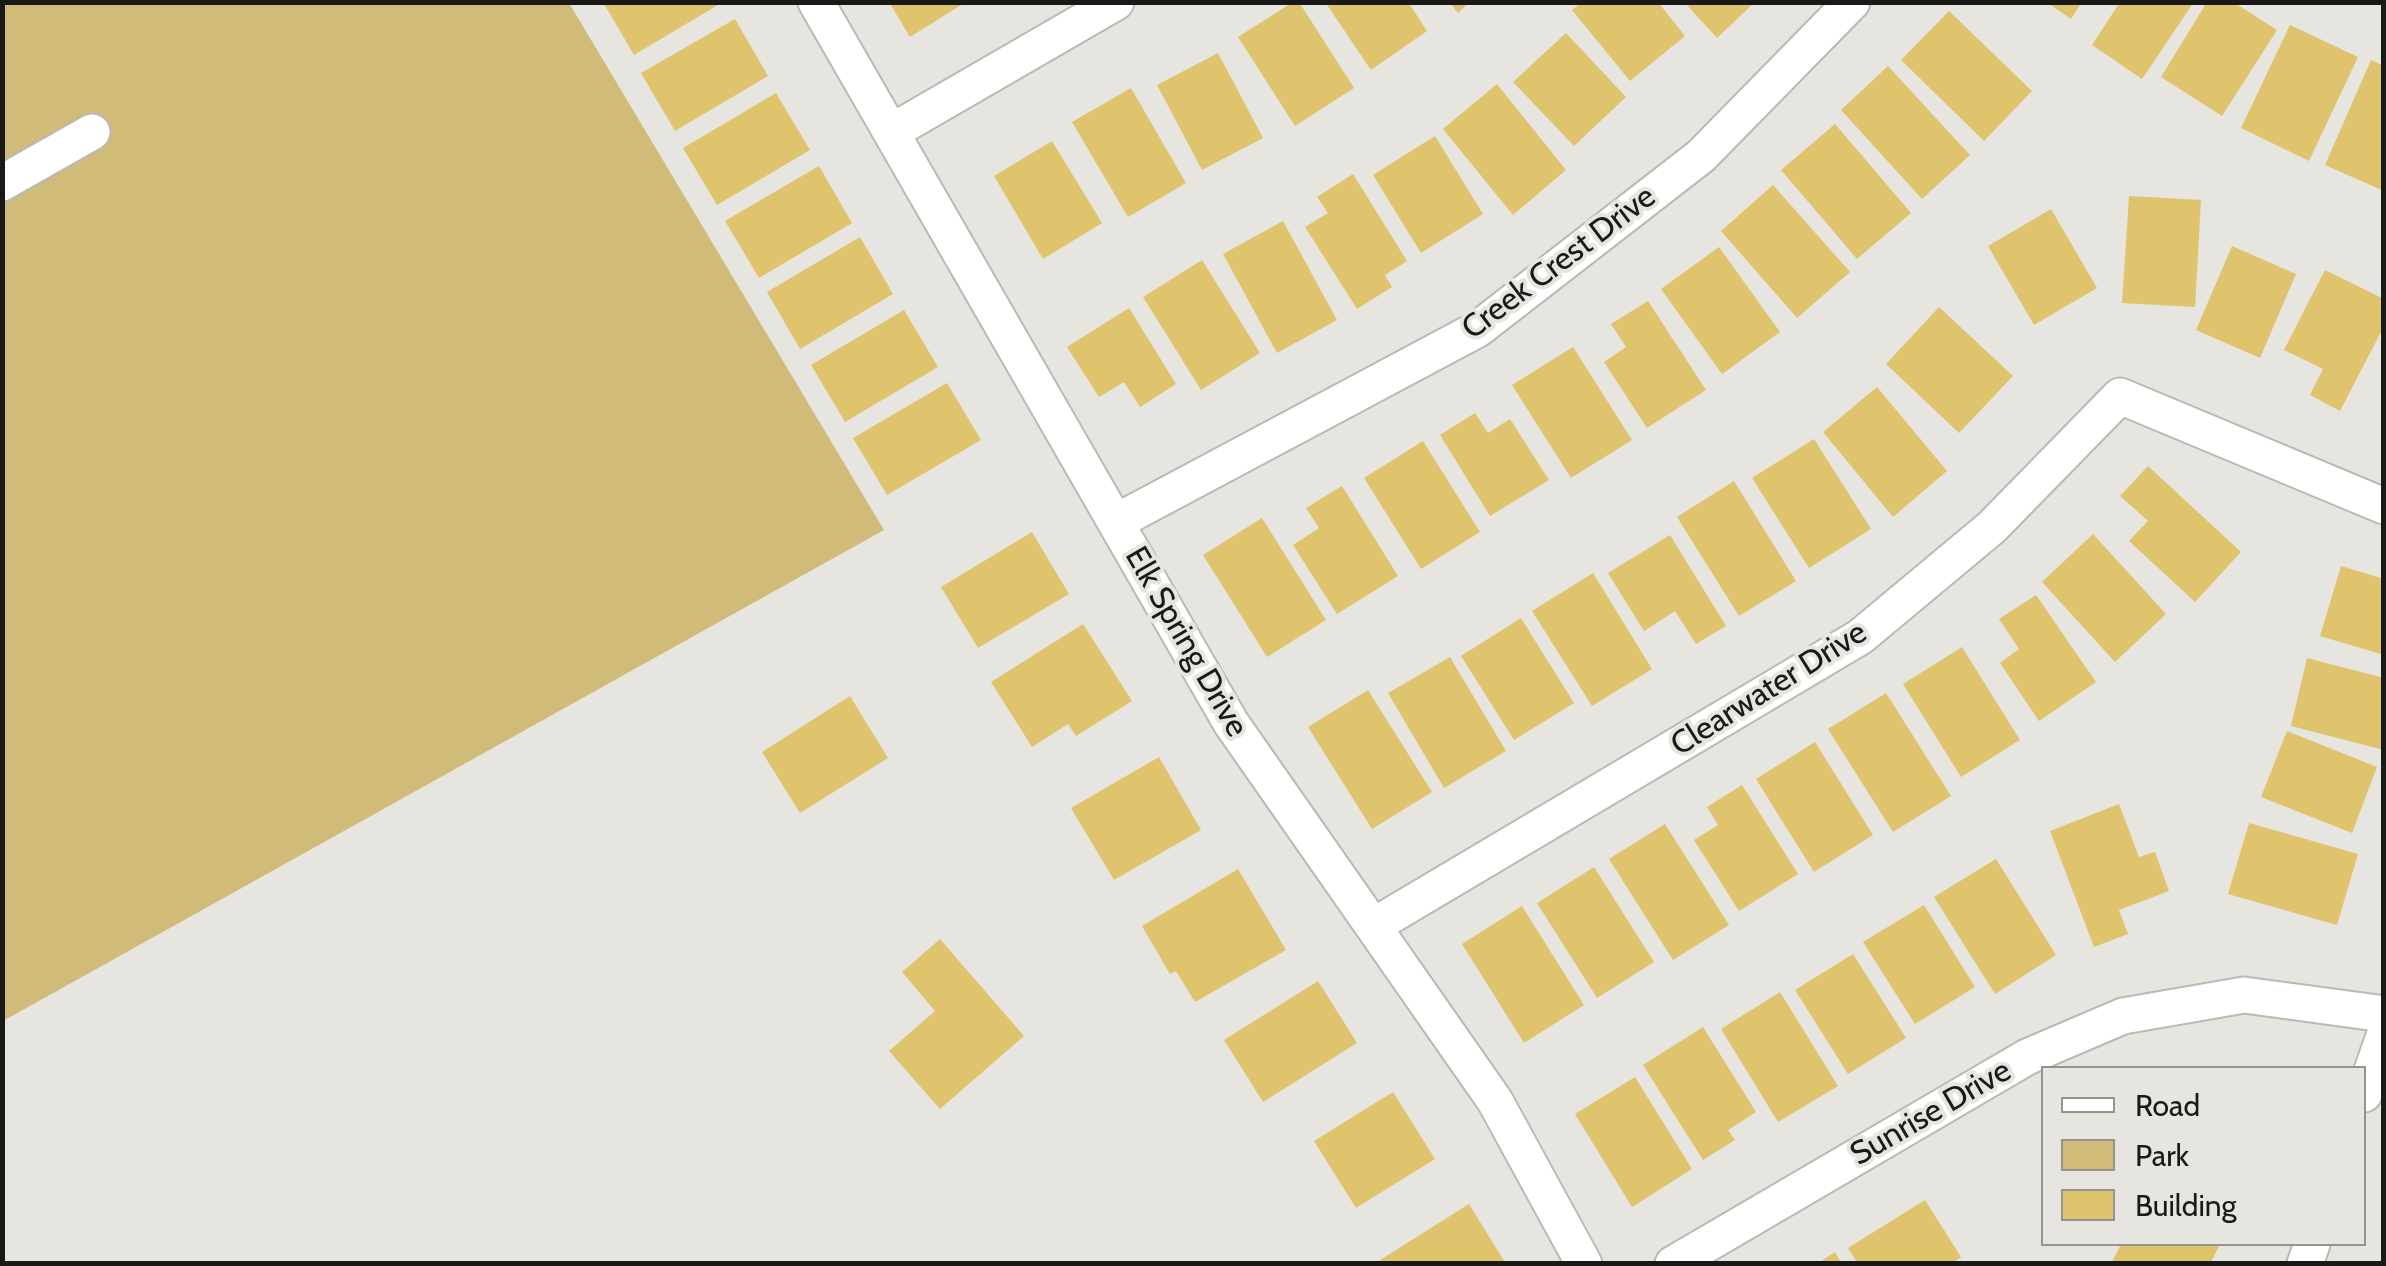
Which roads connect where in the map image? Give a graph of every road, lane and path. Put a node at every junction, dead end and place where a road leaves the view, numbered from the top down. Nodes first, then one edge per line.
1 (816, 2) edge
2 (1116, 2) edge
3 (1852, 2) edge
4 (893, 131) junction
5 (92, 132) dead end
6 (2, 183) edge
7 (2384, 506) edge
8 (1116, 522) junction
9 (1375, 925) junction
10 (2384, 1014) edge
11 (2384, 1036) edge
12 (2366, 1088) edge
13 (1584, 1264) edge
14 (1673, 1264) edge

1 - 4 street, Elk Spring Drive
2 - 4 street
3 - 8 street, Creek Crest Drive
4 - 8 street, Elk Spring Drive
5 - 6 street
7 - 9 street, Clearwater Drive
8 - 9 street, Elk Spring Drive
9 - 13 street, Elk Spring Drive
10 - 14 street, Sunrise Drive
11 - 12 street

